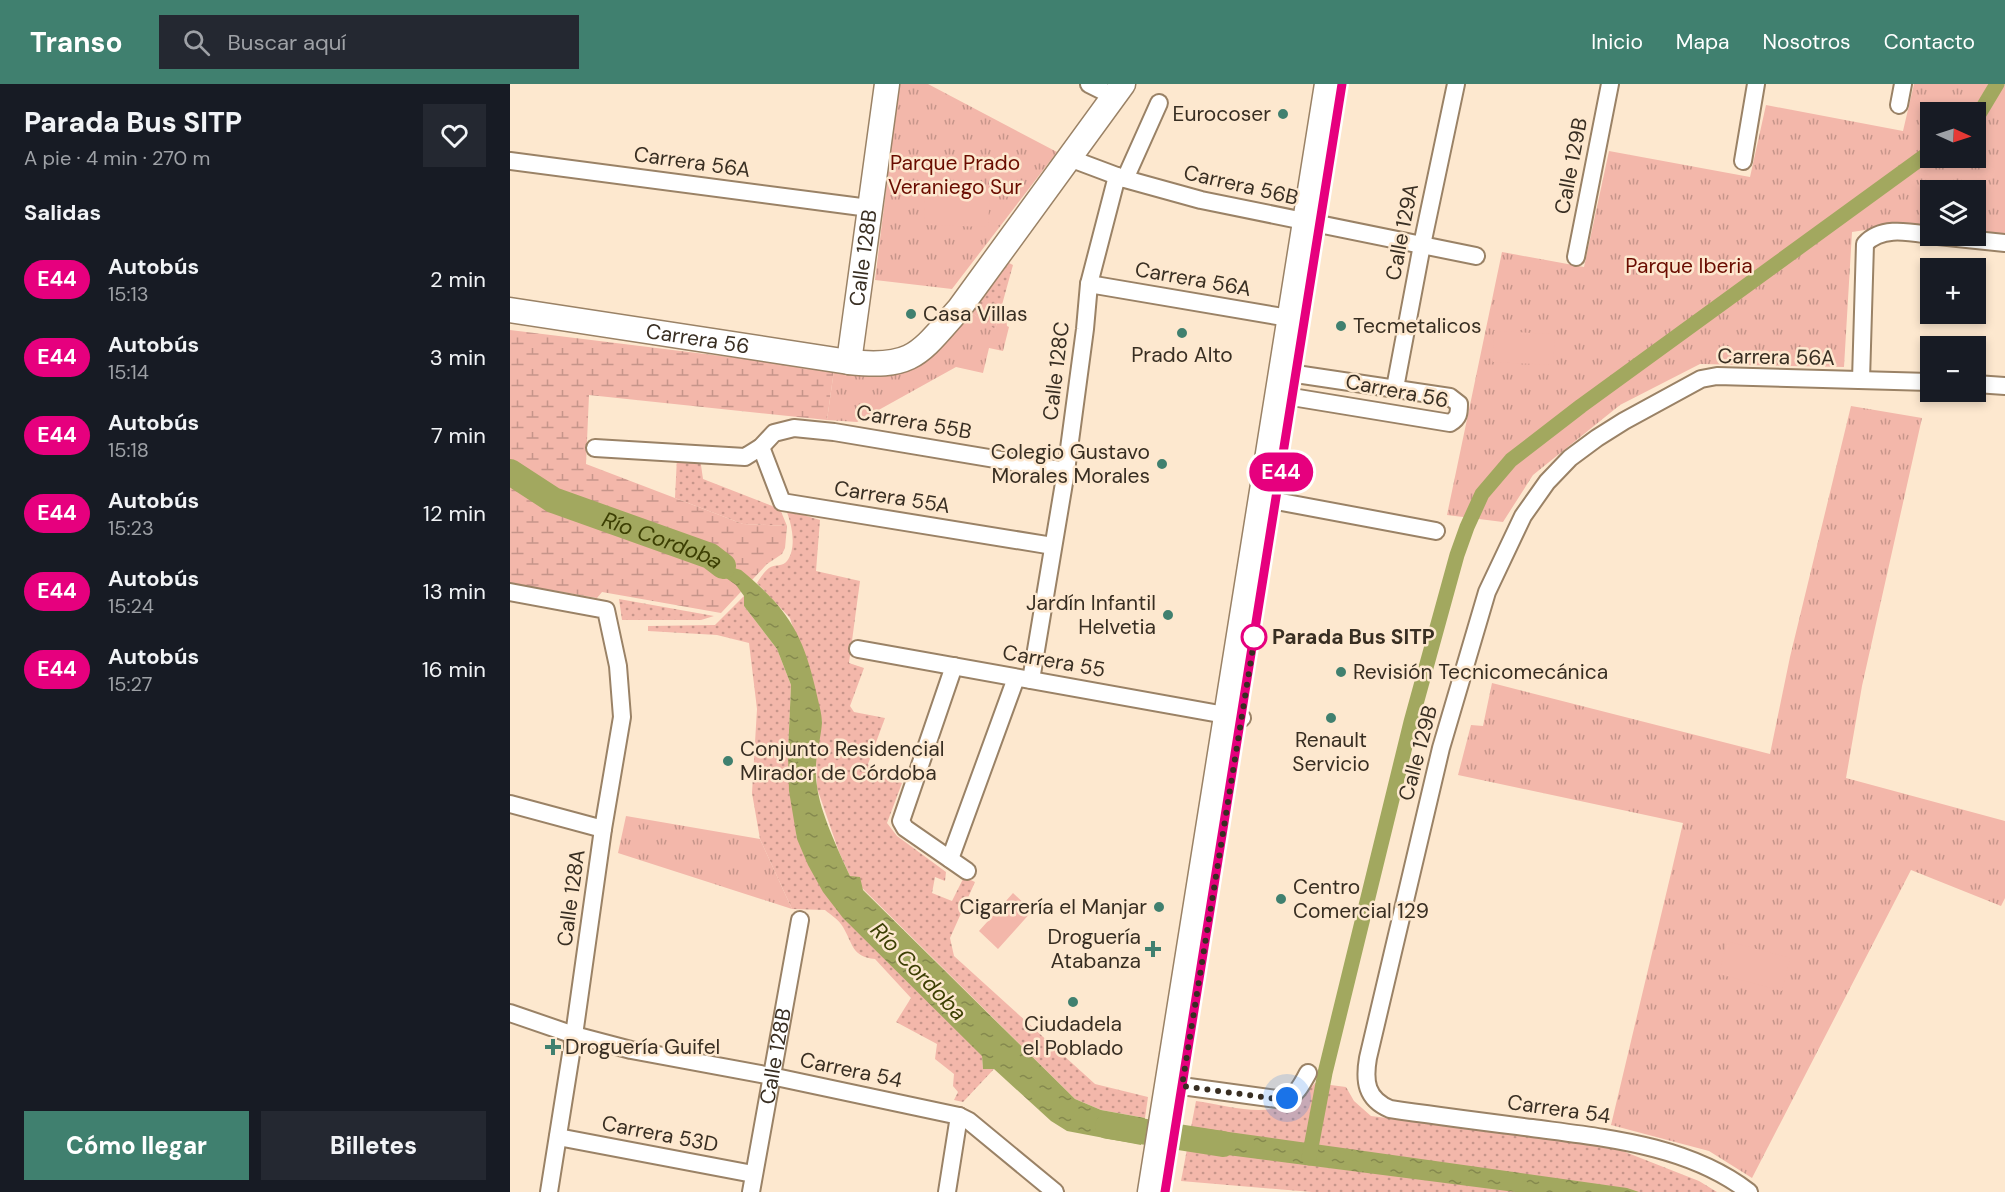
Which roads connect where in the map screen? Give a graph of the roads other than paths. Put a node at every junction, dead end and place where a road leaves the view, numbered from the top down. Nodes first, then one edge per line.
1 (887, 84) edge
2 (1089, 84) edge
3 (1327, 84) edge
4 (1342, 84) edge
5 (1456, 84) edge
6 (1610, 84) edge
7 (1756, 84) edge
8 (1903, 84) edge
9 (1118, 90) edge
10 (1159, 103) dead end
11 (1899, 105) dead end
12 (1069, 158) junction
13 (1743, 160) dead end
14 (510, 161) edge
15 (1121, 178) junction
16 (868, 208) junction
17 (1312, 223) junction
18 (1920, 234) edge
19 (1986, 241) edge
20 (2005, 243) edge
21 (1422, 244) junction
22 (1476, 256) dead end
23 (1576, 257) dead end
24 (1089, 284) junction
25 (510, 310) edge
26 (1289, 318) junction
27 (849, 362) junction
28 (1861, 380) junction
29 (1920, 382) edge
30 (1986, 385) edge
31 (1294, 386) junction
32 (2005, 386) edge
33 (1395, 388) junction
34 (761, 447) junction
35 (595, 448) dead end
36 (1570, 458) joint
37 (1066, 471) junction
38 (1276, 501) junction
39 (1436, 531) dead end
40 (1053, 546) junction
41 (510, 592) edge
42 (858, 649) dead end
43 (954, 666) junction
44 (1024, 679) junction
45 (1234, 717) junction
46 (511, 808) edge
47 (603, 829) junction
48 (950, 859) junction
49 (967, 871) dead end
50 (800, 920) dead end
51 (510, 1013) edge
52 (574, 1035) junction
53 (1308, 1073) dead end
54 (771, 1076) junction
55 (1366, 1082) joint
56 (1173, 1095) junction
57 (959, 1116) junction
58 (558, 1137) junction
59 (753, 1174) junction
60 (1159, 1183) edge
61 (549, 1192) edge
62 (751, 1192) edge
63 (947, 1192) edge
64 (1055, 1192) edge
65 (1749, 1192) edge

1 - 16 main road, Calle 128B
2 - 9 street
3 - 17 main road
4 - 17 main road
5 - 21 street, Calle 129A
6 - 23 street, Calle 129B
7 - 13 street
8 - 11 street
9 - 12 main road
10 - 15 street, Calle 128C
12 - 15 street, Carrera 56B
12 - 27 main road, Carrera 56
14 - 16 street, Carrera 56A
15 - 17 street, Carrera 56B
15 - 24 street, Calle 128C
16 - 27 main road, Calle 128B
17 - 21 street, Carrera 56B
17 - 26 main road
17 - 31 main road
18 - 28 street
19 - 20 street
21 - 22 street, Carrera 56B
21 - 33 street, Calle 129A
24 - 26 street, Carrera 56A
24 - 37 street, Calle 128C
25 - 27 main road, Carrera 56
26 - 45 main road
28 - 29 street, Carrera 56A
28 - 36 street, Carrera 56A
30 - 32 street
31 - 33 street, Carrera 56
31 - 33 street, Carrera 56
31 - 38 main road
34 - 35 street, Carrera 55B
34 - 37 street, Carrera 55B
34 - 40 street, Carrera 55A
36 - 55 street, Calle 129B
37 - 40 street, Calle 128C
38 - 39 street
38 - 45 main road
40 - 44 street, Calle 128C
41 - 47 street, Calle 128A
42 - 43 street, Carrera 55
43 - 44 street, Carrera 55
43 - 48 street
44 - 45 street, Carrera 55
44 - 48 street, Calle 128C
45 - 56 main road
46 - 47 street
47 - 52 street, Calle 128A
48 - 49 street
50 - 54 street, Calle 128B
51 - 52 street, Carrera 54
52 - 54 street, Carrera 54
52 - 58 street, Calle 128A
53 - 56 street
54 - 57 street, Carrera 54
54 - 59 street, Calle 128B
55 - 65 street, Carrera 54
56 - 60 main road
57 - 63 street
57 - 64 street, Carrera 54
58 - 59 street, Carrera 53D
58 - 61 street, Calle 128A
59 - 62 street, Calle 128B

